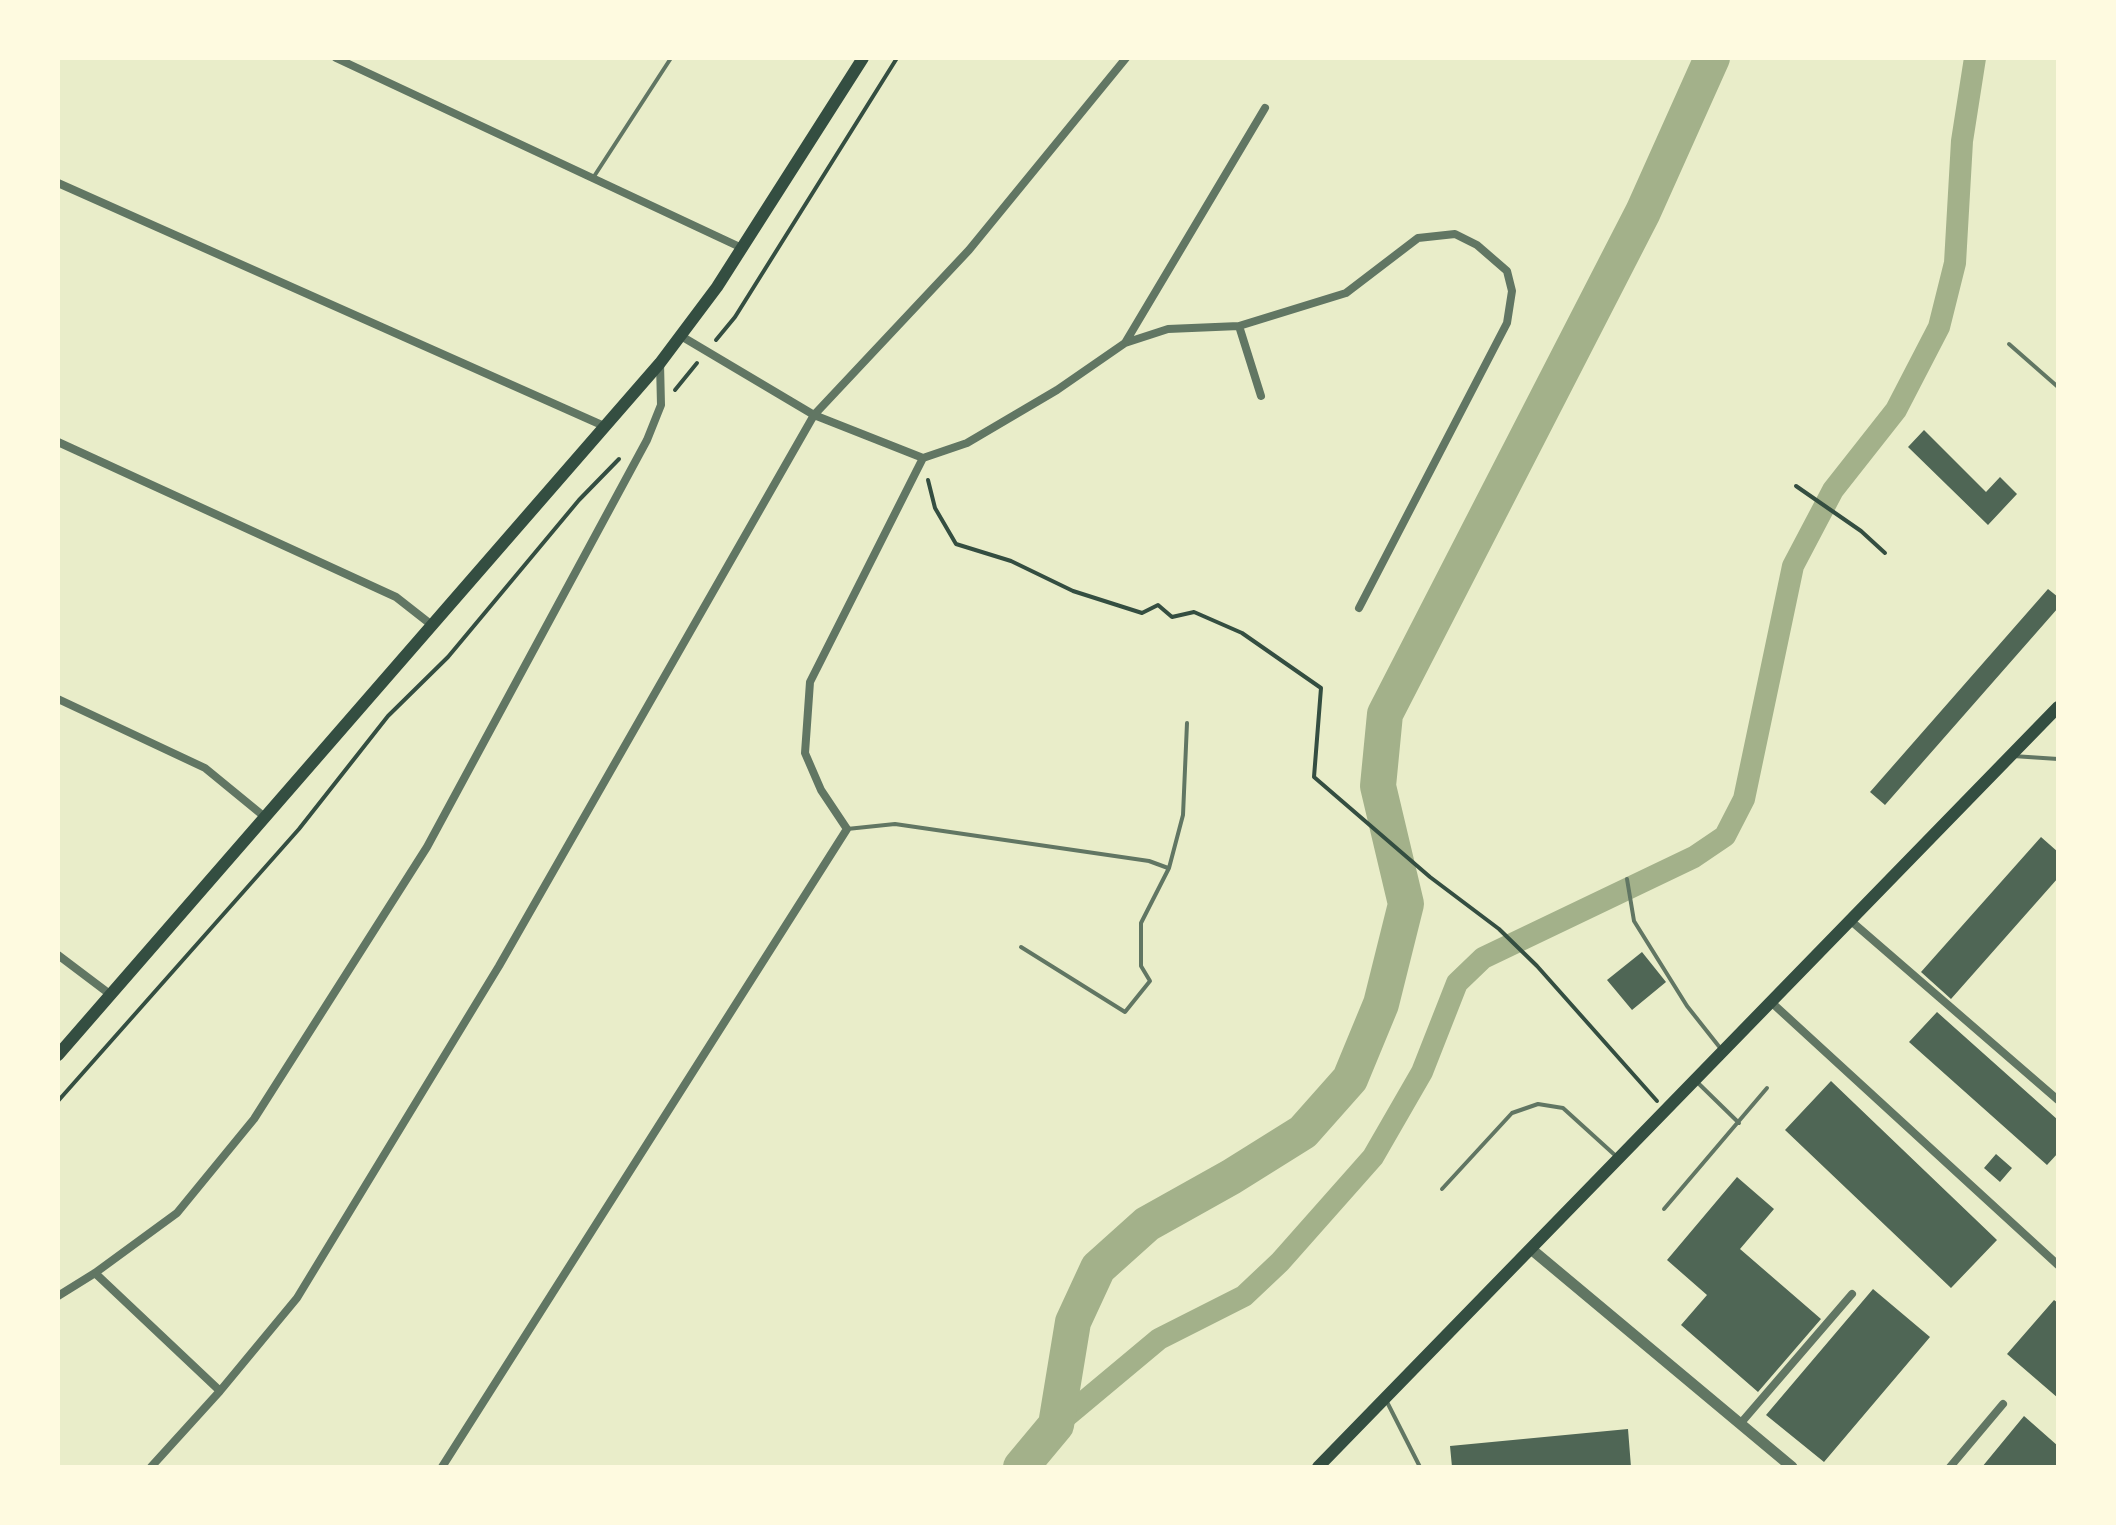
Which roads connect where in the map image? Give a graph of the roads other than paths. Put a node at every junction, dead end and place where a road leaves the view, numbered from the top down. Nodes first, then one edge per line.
1 (336, 58) edge
2 (671, 58) edge
3 (863, 58) edge
4 (1126, 58) edge
5 (1265, 108) dead end
6 (593, 178) junction
7 (58, 183) edge
8 (742, 248) junction
9 (1239, 326) junction
10 (681, 336) junction
11 (1125, 343) junction
12 (2009, 344) dead end
13 (660, 363) junction
14 (2058, 387) edge
15 (1261, 396) dead end
16 (814, 415) junction
17 (604, 426) junction
18 (58, 442) edge
19 (923, 458) junction
20 (1359, 608) dead end
21 (433, 626) junction
22 (58, 699) edge
23 (2058, 707) edge
24 (1187, 723) dead end
25 (2010, 756) junction
26 (2058, 759) edge
27 (266, 818) junction
28 (847, 829) junction
29 (1169, 868) junction
30 (1627, 879) dead end
31 (1851, 921) junction
32 (1021, 947) dead end
33 (58, 955) edge
34 (111, 995) junction
35 (1771, 1002) junction
36 (1723, 1052) junction
37 (58, 1055) edge
38 (1695, 1080) junction
39 (1767, 1088) dead end
40 (2058, 1100) edge
41 (1739, 1123) junction
42 (1619, 1159) junction
43 (1442, 1189) dead end
44 (1664, 1209) dead end
45 (1531, 1249) junction
46 (2058, 1265) edge
47 (95, 1273) junction
48 (1852, 1294) dead end
49 (58, 1296) edge
50 (220, 1391) junction
51 (1385, 1398) junction
52 (2003, 1404) dead end
53 (1740, 1424) junction
54 (151, 1467) edge
55 (442, 1467) edge
56 (1318, 1467) edge
57 (1420, 1467) edge
58 (1792, 1467) edge
59 (1950, 1467) edge

1 - 6 street
2 - 6 lane
3 - 8 main road
4 - 16 street
5 - 11 street
6 - 8 street
7 - 17 street
8 - 10 main road
9 - 11 street
9 - 15 street
9 - 20 street
10 - 13 main road
10 - 16 street
11 - 19 street
12 - 14 lane
13 - 17 main road
13 - 47 street
16 - 19 street
16 - 50 street
17 - 21 main road
18 - 21 street
19 - 28 street
21 - 27 main road
22 - 27 street
23 - 25 main road
24 - 29 lane
25 - 26 lane
25 - 31 main road
27 - 34 main road
28 - 29 lane
28 - 55 street
29 - 32 lane
30 - 36 lane
31 - 35 main road
31 - 40 street
33 - 34 street
34 - 37 main road
35 - 36 main road
35 - 46 street
36 - 38 main road
38 - 41 lane
38 - 42 main road
39 - 41 lane
41 - 44 lane
42 - 43 lane
42 - 45 main road
45 - 51 main road
45 - 53 street
47 - 49 street
47 - 50 street
48 - 53 street
50 - 54 street
51 - 56 main road
51 - 57 lane
52 - 59 street
53 - 58 street

